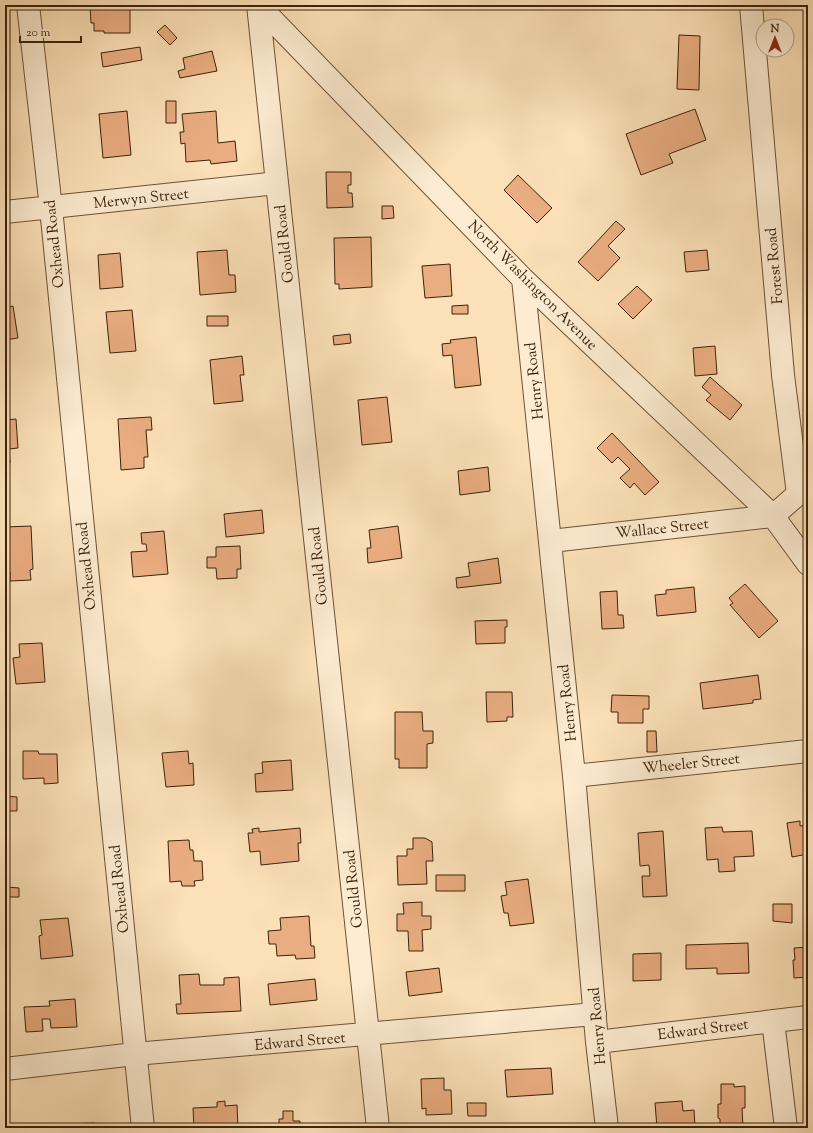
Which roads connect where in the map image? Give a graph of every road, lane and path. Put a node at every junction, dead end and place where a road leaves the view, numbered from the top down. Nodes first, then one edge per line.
1 (28, 5) edge
2 (258, 5) edge
3 (751, 5) edge
4 (277, 182) junction
5 (51, 208) junction
6 (5, 212) edge
7 (524, 279) junction
8 (773, 516) junction
9 (551, 541) junction
10 (808, 564) edge
11 (808, 751) edge
12 (574, 776) junction
13 (595, 1014) junction
14 (808, 1017) edge
15 (773, 1021) junction
16 (369, 1035) junction
17 (597, 1042) junction
18 (135, 1054) junction
19 (5, 1069) edge
20 (143, 1128) edge
21 (378, 1128) edge
22 (607, 1128) edge
23 (786, 1128) edge

1 - 5 street, Oxhead Road
2 - 4 street, Gould Road
2 - 7 street, North Washington Avenue
3 - 8 street, Forest Road
4 - 5 street, Merwyn Street
4 - 16 street, Gould Road
5 - 6 street, Merwyn Street
5 - 18 street, Oxhead Road
7 - 8 street, North Washington Avenue
7 - 9 street, Henry Road
8 - 9 street, Wallace Street
8 - 10 street, North Washington Avenue
9 - 12 street, Henry Road
11 - 12 street, Wheeler Street
12 - 13 street, Henry Road
13 - 16 street, Edward Street
13 - 17 street, Henry Road
14 - 15 street, Edward Street
15 - 17 street, Edward Street
15 - 23 street
16 - 18 street, Edward Street
16 - 21 street, Gould Road
17 - 22 street, Henry Road
18 - 19 street, Edward Street
18 - 20 street, Oxhead Road

